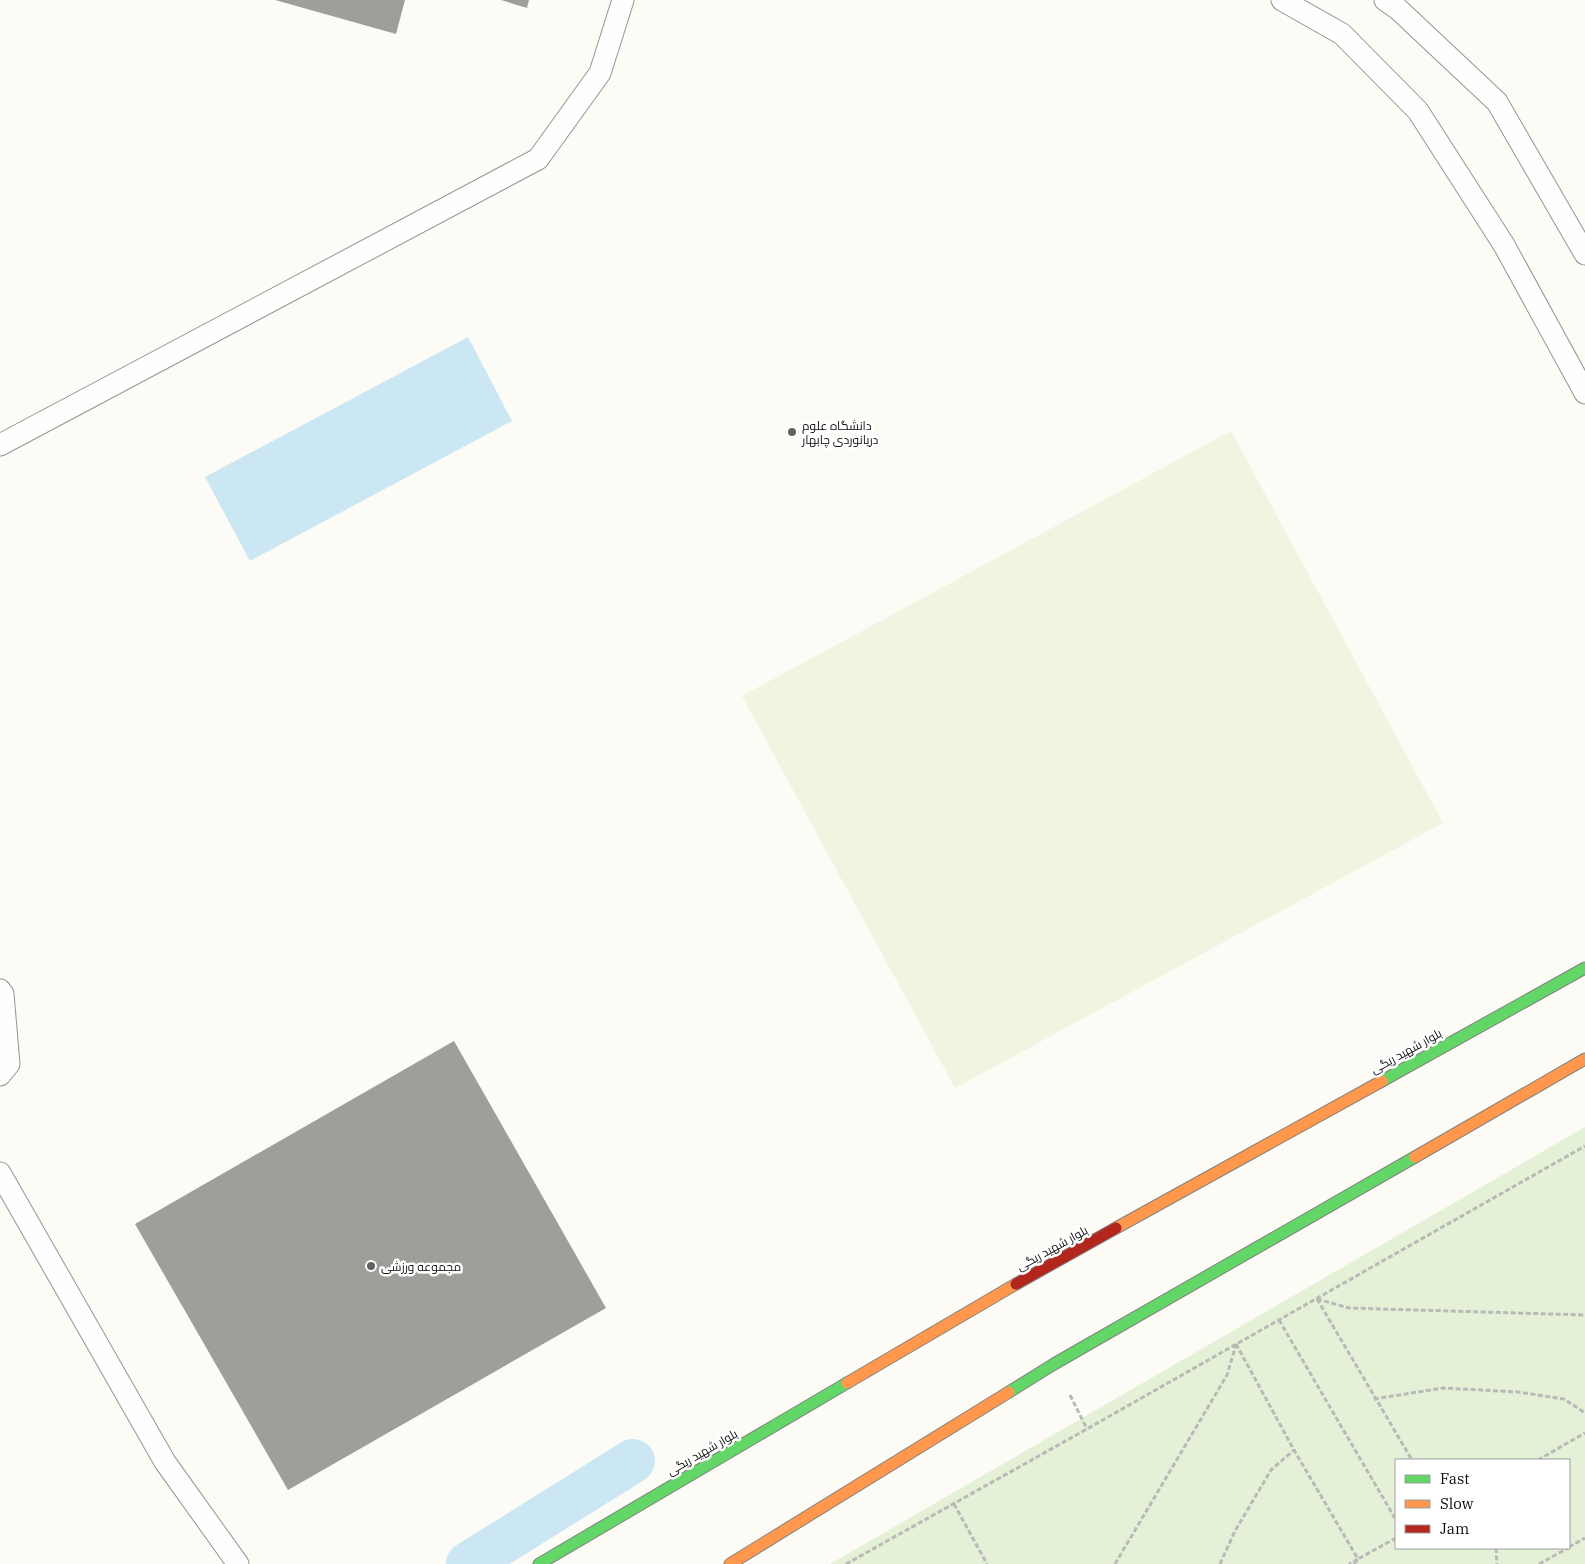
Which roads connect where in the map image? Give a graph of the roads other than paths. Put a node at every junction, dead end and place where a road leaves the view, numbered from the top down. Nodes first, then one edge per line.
1 (623, 0) edge
2 (1282, 0) edge
3 (1385, 0) edge
4 (1585, 254) edge
5 (1585, 393) edge
6 (0, 445) edge
7 (1585, 968) edge
8 (0, 990) edge
9 (1585, 1059) edge
10 (0, 1075) edge
11 (0, 1173) edge
12 (238, 1564) edge
13 (539, 1564) edge
14 (730, 1564) edge

1 - 6 lane
2 - 5 lane
3 - 4 lane
7 - 13 highway, بلوار شهید ریگی
8 - 10 lane
9 - 14 highway
11 - 12 lane

